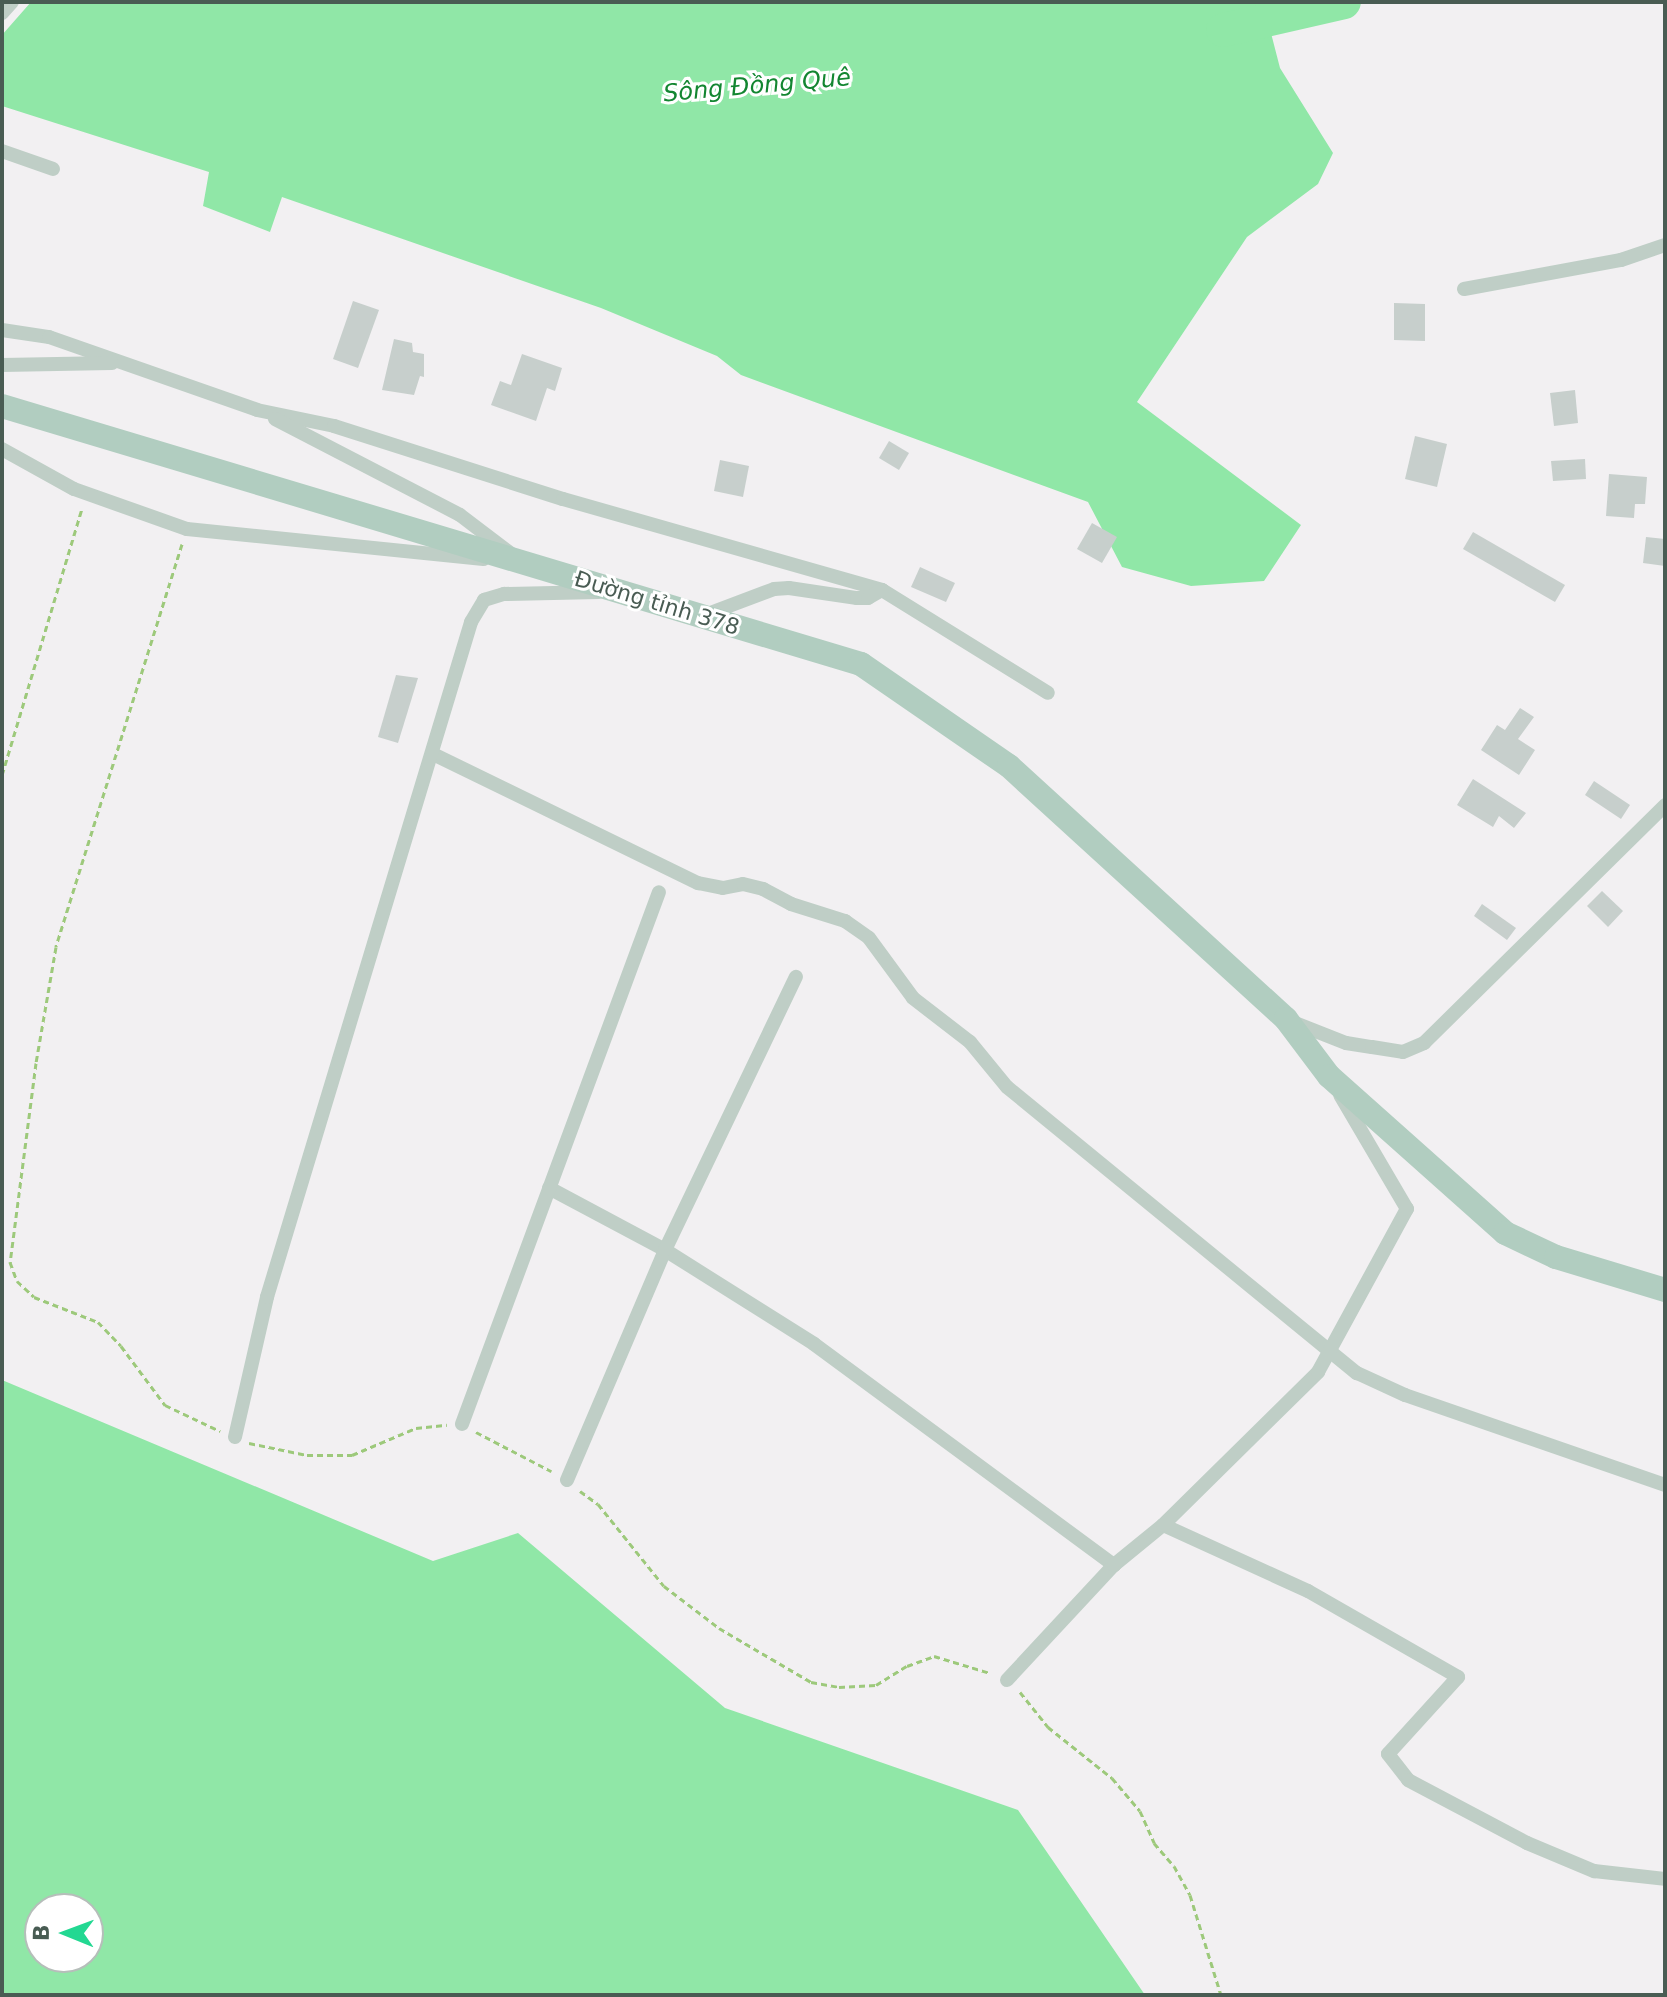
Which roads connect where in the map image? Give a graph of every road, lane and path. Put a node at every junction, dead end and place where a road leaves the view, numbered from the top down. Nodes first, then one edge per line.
1 (12, 2) edge
2 (2, 13) edge
3 (2, 151) edge
4 (53, 169) dead end
5 (1665, 245) edge
6 (1464, 289) dead end
7 (2, 330) edge
8 (124, 363) junction
9 (2, 365) edge
10 (2, 406) edge
11 (257, 410) junction
12 (2, 449) edge
13 (87, 493) junction
14 (523, 563) junction
15 (882, 590) junction
16 (615, 591) junction
17 (701, 617) junction
18 (1048, 693) dead end
19 (433, 754) junction
20 (2, 775) edge
21 (1665, 805) edge
22 (659, 892) dead end
23 (796, 977) dead end
24 (1286, 1019) junction
25 (1329, 1076) junction
26 (549, 1188) junction
27 (665, 1250) junction
28 (1665, 1290) edge
29 (1329, 1351) junction
30 (462, 1424) dead end
31 (235, 1437) dead end
32 (567, 1480) dead end
33 (1665, 1485) edge
34 (1163, 1525) junction
35 (1114, 1565) junction
36 (1007, 1680) dead end
37 (1665, 1879) edge

1 - 2 street
3 - 4 street
5 - 6 street
7 - 8 street
8 - 9 street
8 - 11 street
10 - 14 main road, Đường tỉnh 378
11 - 14 street
11 - 15 street
12 - 13 street
13 - 14 street
13 - 20 path
14 - 16 main road, Đường tỉnh 378
15 - 17 street
15 - 18 street
16 - 17 main road, Đường tỉnh 378
16 - 19 street
17 - 24 main road, Đường tỉnh 378
19 - 29 street
19 - 31 street
21 - 24 street
22 - 26 street
23 - 27 street
24 - 25 main road, Đường tỉnh 378
25 - 28 main road, Đường tỉnh 378
25 - 29 street
26 - 27 street
26 - 30 street
27 - 32 street
27 - 35 street
29 - 33 street
29 - 34 street
34 - 35 street
34 - 37 street
35 - 36 street

